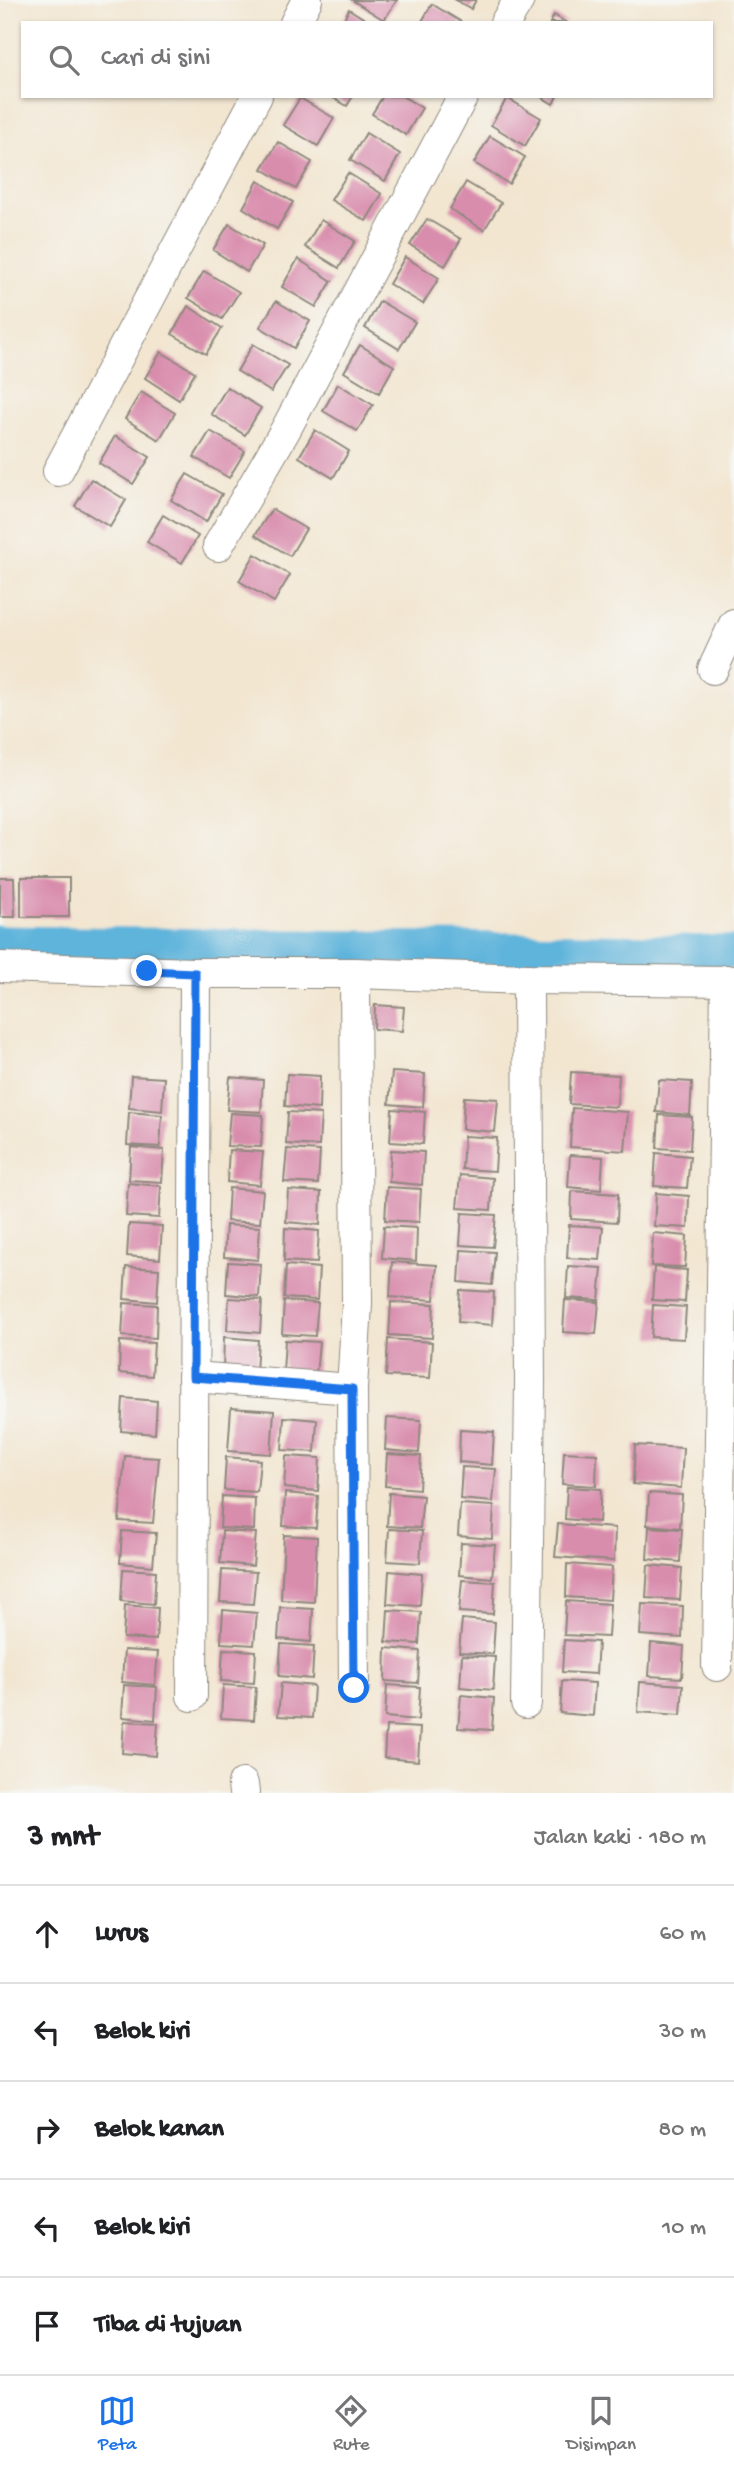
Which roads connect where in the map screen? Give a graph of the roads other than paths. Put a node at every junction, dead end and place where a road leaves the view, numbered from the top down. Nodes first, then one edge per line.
1 (307, 0) edge
2 (519, 0) edge
3 (296, 21) edge
4 (506, 21) edge
5 (256, 98) edge
6 (462, 98) edge
7 (58, 471) dead end
8 (218, 546) dead end
9 (734, 624) edge
10 (713, 668) dead end
11 (0, 967) edge
12 (195, 973) junction
13 (355, 973) junction
14 (527, 979) junction
15 (730, 980) edge
16 (193, 1377) junction
17 (352, 1389) junction
18 (717, 1666) dead end
19 (354, 1688) dead end
20 (192, 1696) dead end
21 (526, 1703) dead end

1 - 3 street
2 - 4 street
5 - 7 street
6 - 8 street
9 - 10 street
11 - 12 street
12 - 13 street
12 - 16 street
13 - 14 street
13 - 17 street
14 - 15 street
14 - 21 street
15 - 18 street
16 - 17 street
16 - 20 street
17 - 19 street

